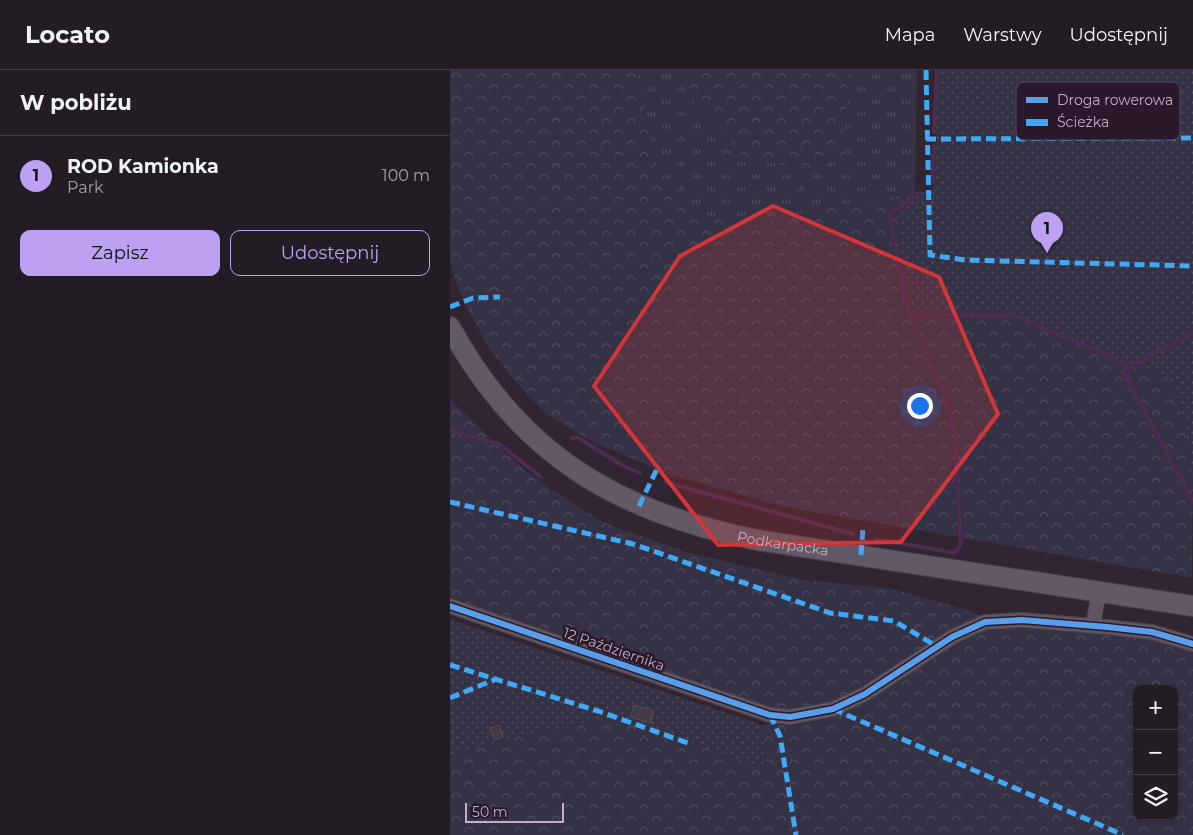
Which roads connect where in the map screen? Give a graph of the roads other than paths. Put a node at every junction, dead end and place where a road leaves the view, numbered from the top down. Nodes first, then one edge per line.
1 (450, 327) edge
2 (1098, 591) junction
3 (450, 606) edge
4 (1193, 606) edge
5 (1093, 626) junction
6 (1193, 644) edge

1 - 2 main road, Podkarpacka
2 - 4 main road, Podkarpacka
2 - 5 street
3 - 5 street, 12 Października
5 - 6 street, 12 Października

